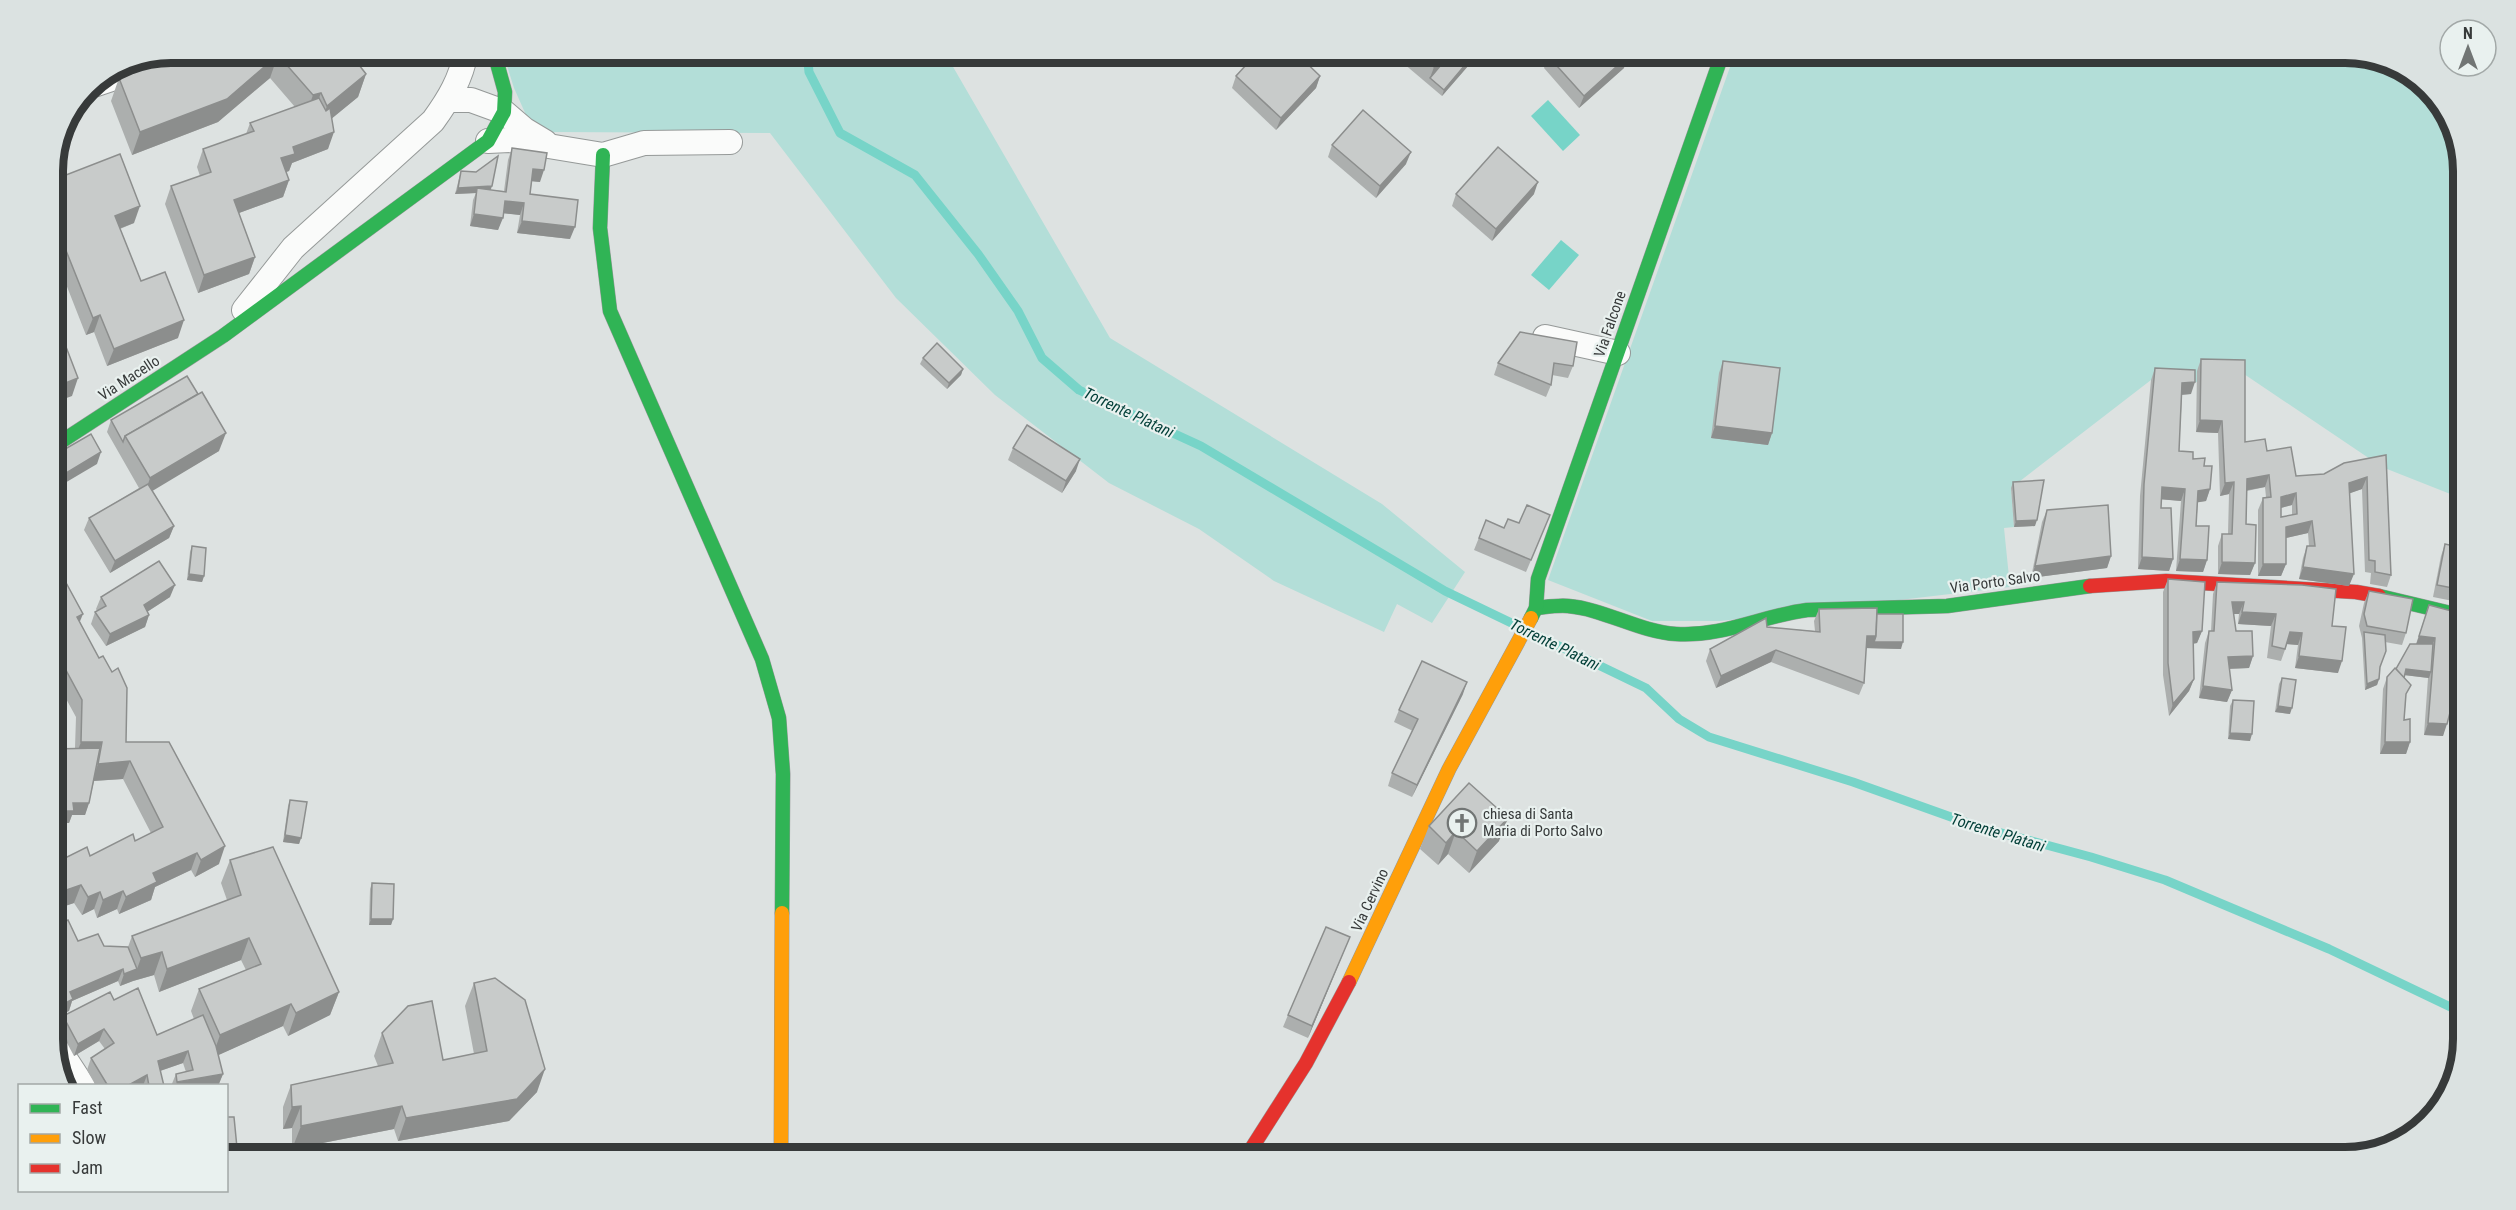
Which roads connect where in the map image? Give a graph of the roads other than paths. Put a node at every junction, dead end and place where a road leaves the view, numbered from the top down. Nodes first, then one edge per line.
1 (464, 63) edge
2 (497, 63) edge
3 (1719, 63) edge
4 (156, 64) edge
5 (121, 76) edge
6 (448, 100) junction
7 (504, 112) junction
8 (488, 141) junction
9 (730, 142) dead end
10 (557, 149) junction
11 (603, 154) junction
12 (342, 205) junction
13 (365, 232) junction
14 (223, 336) junction
15 (1545, 337) edge
16 (1618, 352) junction
17 (63, 440) edge
18 (1536, 608) junction
19 (2453, 613) edge
20 (65, 1058) edge
21 (82, 1084) edge
22 (781, 1147) edge
23 (1253, 1147) edge

1 - 6 street
2 - 7 street
3 - 16 street, Via Falcone
4 - 5 street
6 - 7 street
6 - 12 street
7 - 8 street
7 - 10 street
8 - 10 street
8 - 13 street, Via Macello
9 - 11 street
10 - 11 street
11 - 22 street
12 - 13 street
12 - 14 street
13 - 14 street, Via Macello
14 - 17 street, Via Macello
15 - 16 street
16 - 18 street, Via Falcone
18 - 19 street, Via Porto Salvo
18 - 23 street, Via Cervino
20 - 21 street

